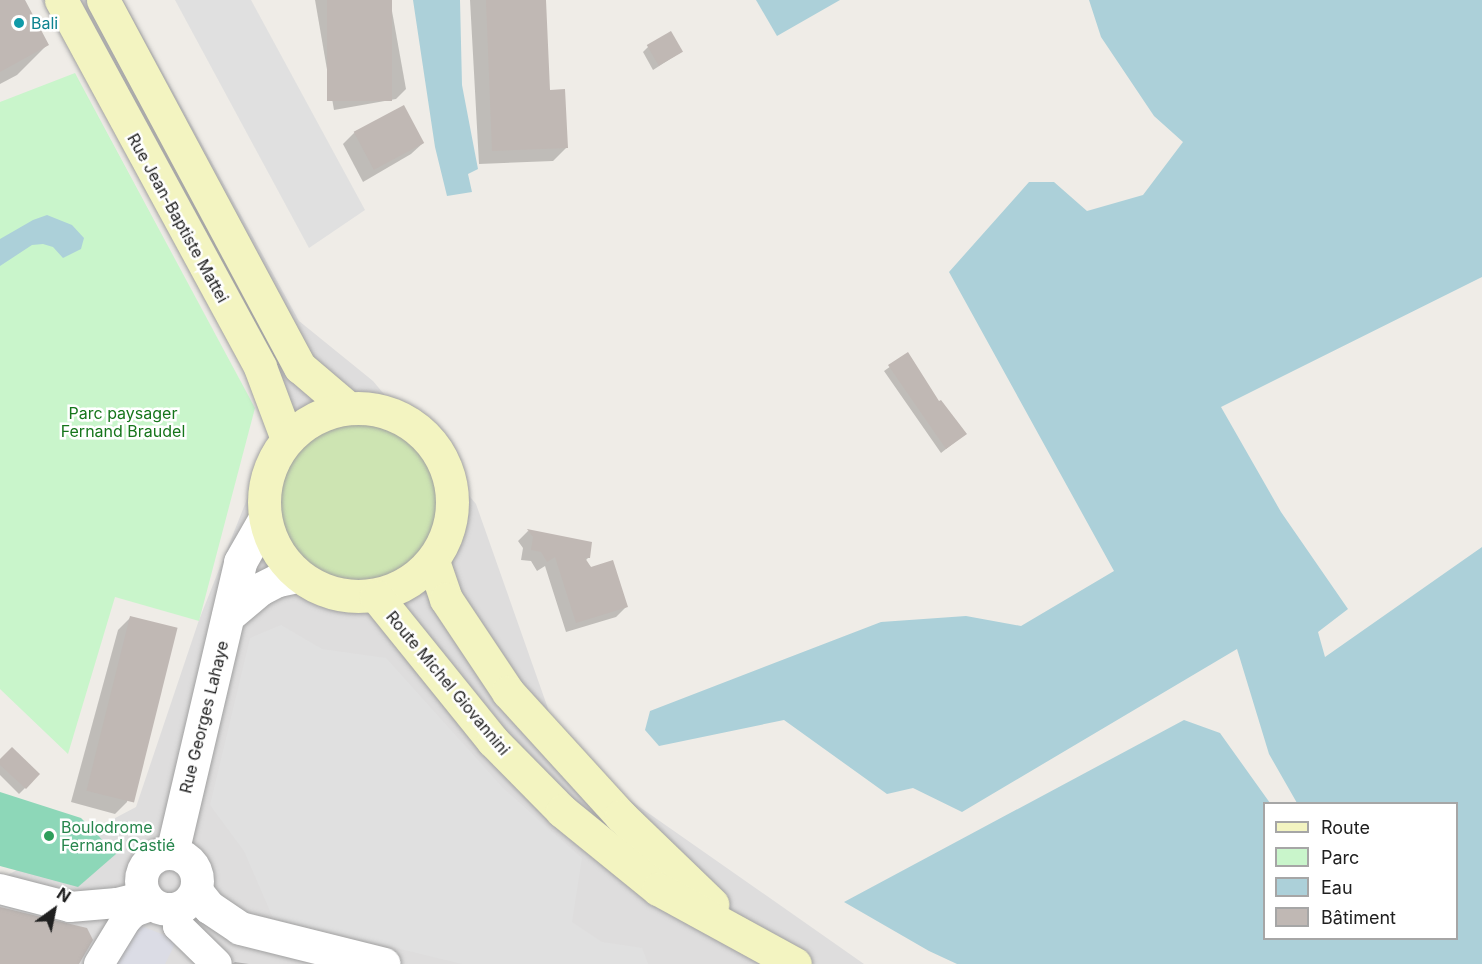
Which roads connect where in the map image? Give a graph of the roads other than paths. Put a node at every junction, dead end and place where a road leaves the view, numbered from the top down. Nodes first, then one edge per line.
1 (61, 0) edge
2 (103, 0) edge
3 (348, 408) junction
4 (287, 439) junction
5 (264, 520) junction
6 (433, 561) junction
7 (297, 576) junction
8 (376, 596) junction
9 (228, 616) junction
10 (172, 853) junction
11 (0, 889) edge
12 (168, 900) junction
13 (221, 917) junction
14 (752, 939) junction
15 (99, 964) edge
16 (217, 964) edge
17 (384, 964) edge
18 (795, 964) edge

1 - 4 main road, Rue Jean-Baptiste Mattei
2 - 3 main road
3 - 4 main road
3 - 6 main road
4 - 5 main road
5 - 7 main road
5 - 9 street, Rue Georges Lahaye
6 - 8 main road
6 - 14 main road, Route Michel Giovannini
7 - 8 main road
7 - 9 street
8 - 14 main road, Route Michel Giovannini
9 - 10 street, Rue Georges Lahaye
10 - 12 street
10 - 12 street
11 - 12 street
12 - 13 street
12 - 15 street
12 - 16 street
13 - 16 street
13 - 17 street
14 - 18 main road, Route Michel Giovannini

